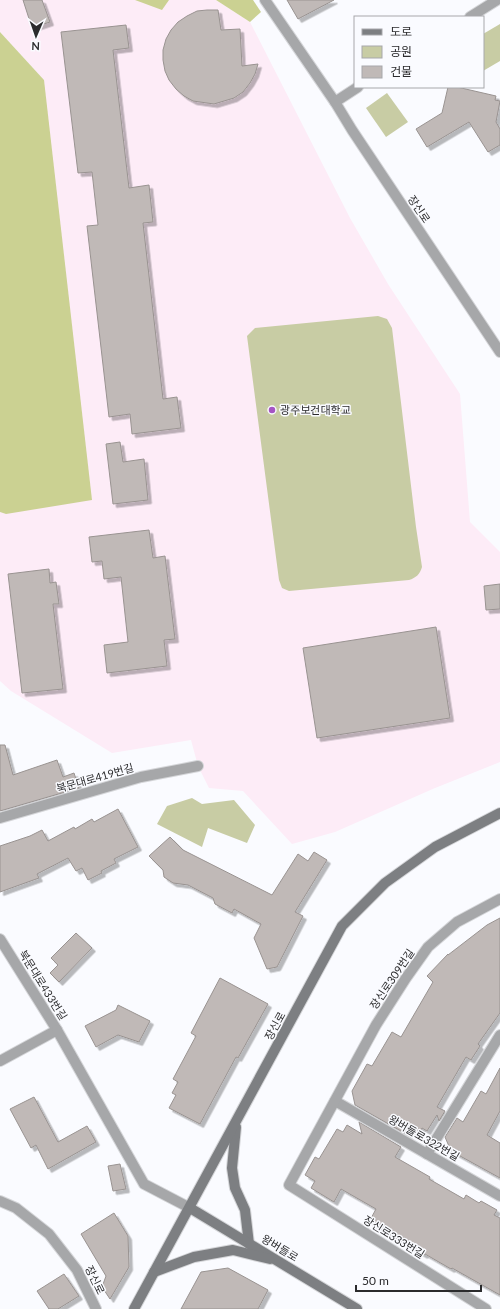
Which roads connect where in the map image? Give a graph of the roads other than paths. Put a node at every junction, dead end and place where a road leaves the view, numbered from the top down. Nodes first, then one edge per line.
1 (265, 0) edge
2 (497, 0) edge
3 (472, 16) edge
4 (356, 88) edge
5 (335, 102) junction
6 (500, 352) edge
7 (198, 766) dead end
8 (500, 813) edge
9 (0, 818) edge
10 (500, 899) edge
11 (0, 939) edge
12 (57, 1030) junction
13 (500, 1035) edge
14 (0, 1061) edge
15 (335, 1101) junction
16 (237, 1121) junction
17 (427, 1154) junction
18 (289, 1185) joint
19 (500, 1196) edge
20 (0, 1201) edge
21 (190, 1208) junction
22 (250, 1244) junction
23 (276, 1260) junction
24 (154, 1272) junction
25 (96, 1309) edge
26 (134, 1309) edge
27 (357, 1309) edge
28 (486, 1309) edge

1 - 5 street, 장신로
2 - 3 street
4 - 5 street
5 - 6 street, 장신로
7 - 9 street, 북문대로419번길
8 - 16 main road, 장신로
10 - 15 street, 장신로309번길
11 - 12 street, 북문대로433번길
12 - 14 street, 북문대로433번길
12 - 21 street
13 - 17 street
15 - 17 street, 왕버들로322번길
15 - 18 street, 장신로309번길
16 - 21 main road, 장신로
16 - 22 main road
17 - 19 street, 왕버들로322번길
18 - 28 street, 장신로333번길
20 - 25 street, 장신로
21 - 22 main road, 왕버들로
21 - 24 main road, 장신로
22 - 23 main road, 왕버들로
23 - 24 main road
23 - 27 main road, 왕버들로
24 - 26 main road, 장신로

